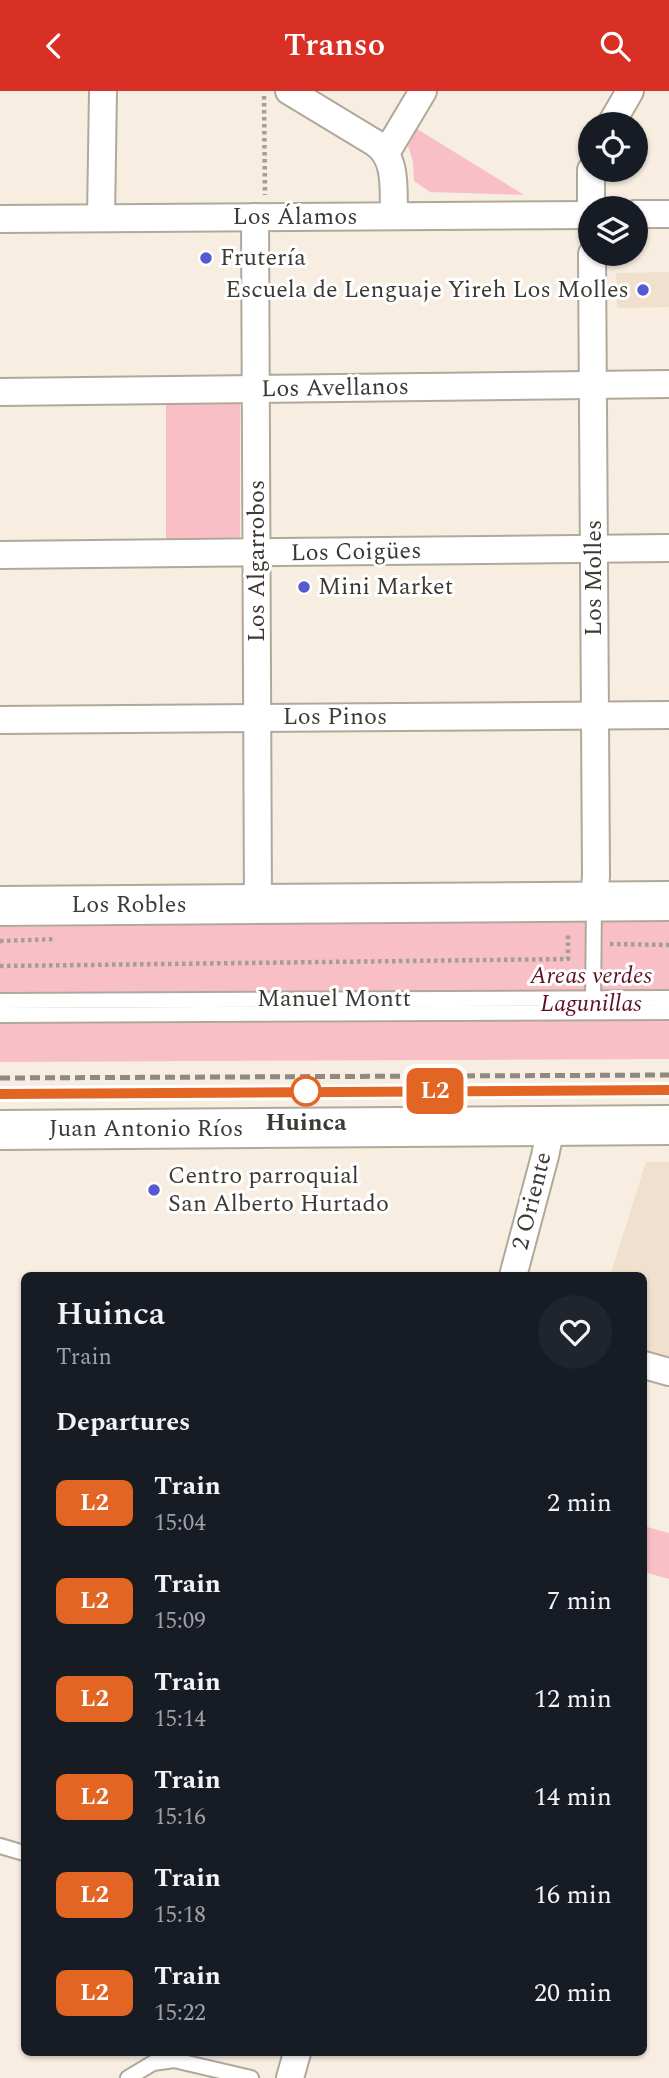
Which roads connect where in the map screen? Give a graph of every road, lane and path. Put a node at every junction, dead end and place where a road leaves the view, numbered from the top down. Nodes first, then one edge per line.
1 (103, 91) edge
2 (263, 91) edge
3 (289, 91) edge
4 (423, 91) edge
5 (630, 91) edge
6 (618, 112) edge
7 (386, 153) junction
8 (648, 214) edge
9 (669, 214) edge
10 (578, 215) edge
11 (394, 216) junction
12 (260, 217) junction
13 (0, 219) edge
14 (101, 219) junction
15 (592, 266) edge
16 (592, 384) junction
17 (669, 384) edge
18 (256, 390) junction
19 (0, 392) edge
20 (594, 548) junction
21 (669, 548) edge
22 (257, 554) junction
23 (0, 555) edge
24 (595, 715) junction
25 (669, 715) edge
26 (257, 718) junction
27 (0, 720) edge
28 (669, 901) edge
29 (258, 904) junction
30 (0, 906) edge
31 (593, 917) junction
32 (669, 945) edge
33 (0, 966) edge
34 (669, 997) edge
35 (0, 1001) edge
36 (593, 1005) junction
37 (669, 1012) edge
38 (0, 1015) edge
39 (669, 1125) edge
40 (551, 1127) junction
41 (0, 1130) edge
42 (514, 1272) edge
43 (647, 1366) edge
44 (669, 1373) edge
45 (0, 1846) edge
46 (21, 1852) edge
47 (296, 2056) edge
48 (128, 2078) edge
49 (251, 2078) edge
50 (290, 2078) edge

1 - 14 street
2 - 12 path
3 - 7 street
4 - 7 street
5 - 6 street
7 - 11 street
8 - 9 street
10 - 11 street, Los Álamos
11 - 12 street, Los Álamos
12 - 14 street, Los Álamos
12 - 18 street, Los Algarrobos
13 - 14 street, Los Álamos
15 - 16 street, Los Molles
16 - 17 street, Los Avellanos
16 - 18 street, Los Avellanos
16 - 20 street, Los Molles
18 - 19 street, Los Avellanos
18 - 22 street, Los Algarrobos
20 - 21 street, Los Coigües
20 - 22 street, Los Coigües
20 - 24 street, Los Molles
22 - 23 street, Los Coigües
22 - 26 street, Los Algarrobos
24 - 25 street, Los Pinos
24 - 26 street, Los Pinos
24 - 31 street, Los Molles
26 - 27 street, Los Pinos
26 - 29 street, Los Algarrobos
28 - 31 main road
29 - 30 main road, Los Robles
29 - 31 main road
31 - 32 path
31 - 33 path
31 - 36 lane
34 - 36 lane, Manuel Montt
35 - 36 lane, Manuel Montt
36 - 37 lane, Manuel Montt
36 - 38 lane, Manuel Montt
39 - 40 main road, Juan Antonio Ríos
40 - 41 main road, Juan Antonio Ríos
40 - 42 street, 2 Oriente
43 - 44 street
45 - 46 lane
47 - 50 street
48 - 49 lane

